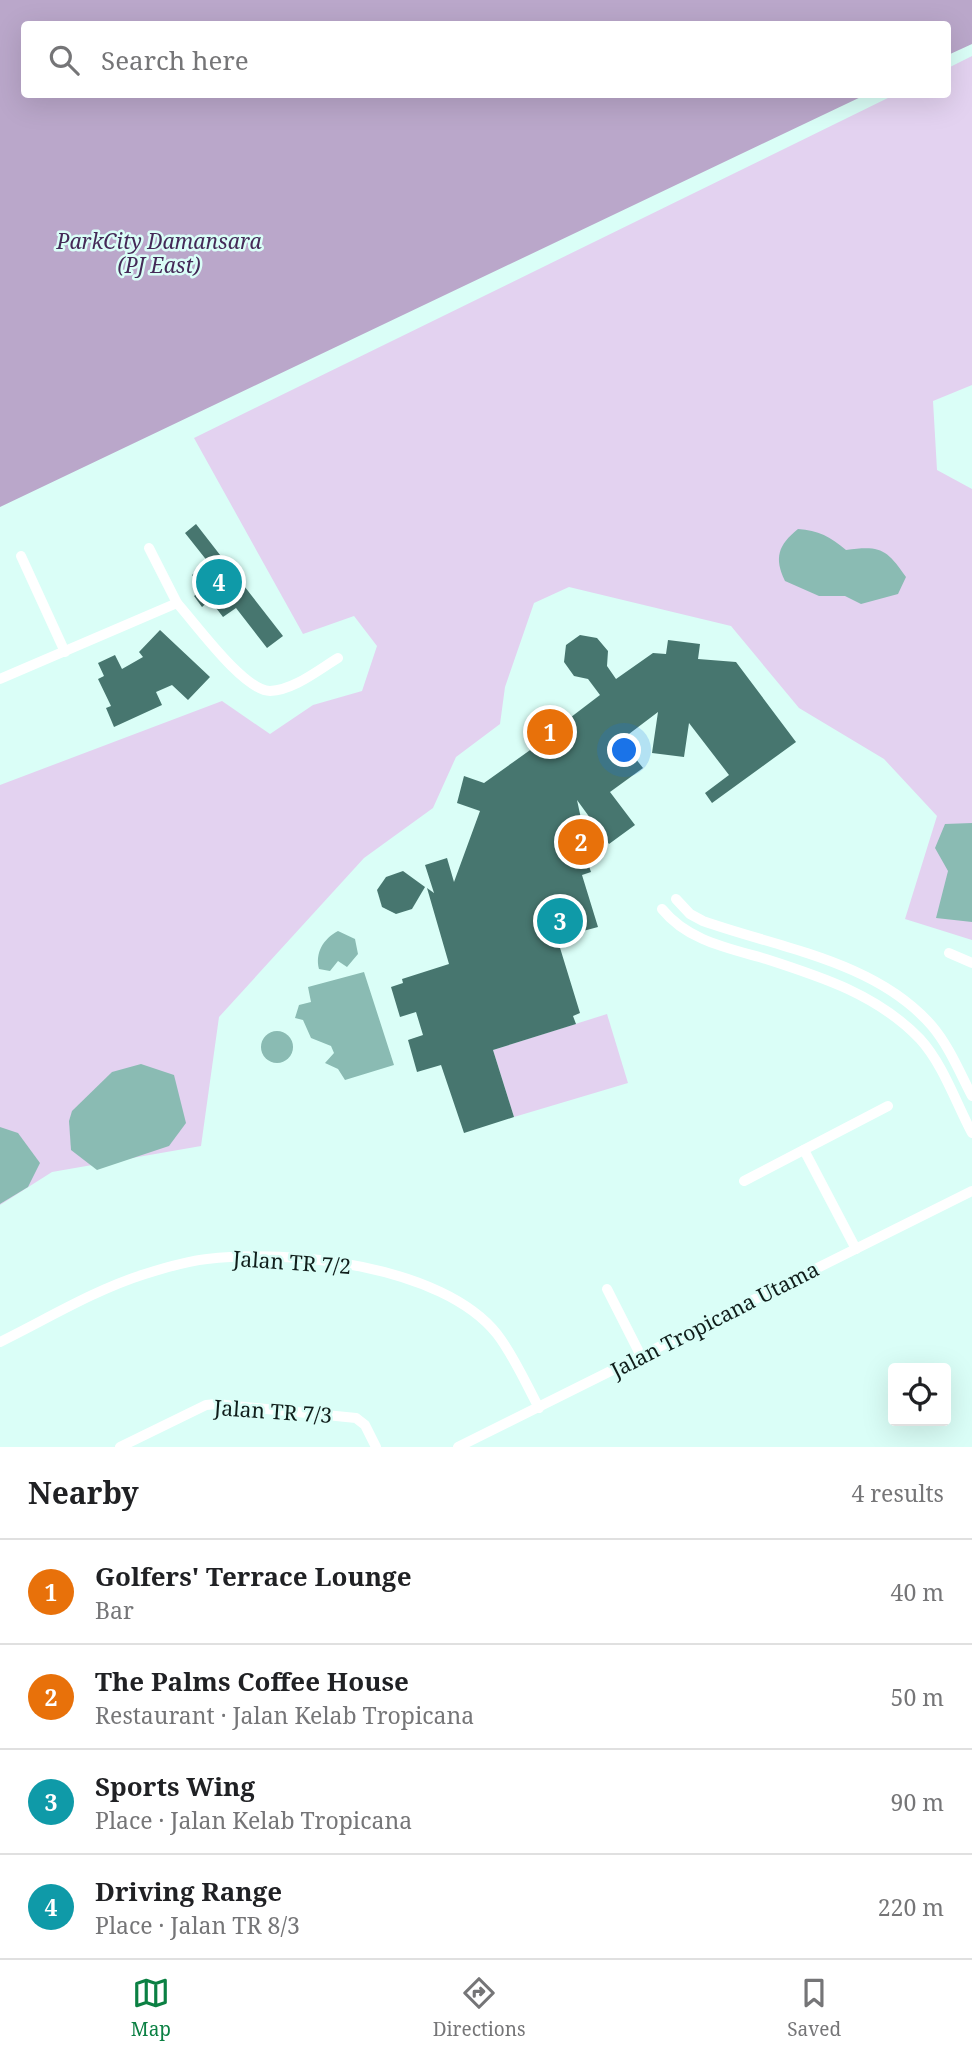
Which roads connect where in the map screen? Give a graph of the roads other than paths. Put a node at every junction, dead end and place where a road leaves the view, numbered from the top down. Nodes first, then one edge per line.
1 (149, 548) dead end
2 (21, 556) dead end
3 (177, 603) junction
4 (65, 652) junction
5 (338, 658) dead end
6 (0, 679) edge
7 (676, 899) dead end
8 (662, 909) dead end
9 (949, 953) dead end
10 (972, 963) edge
11 (972, 1096) edge
12 (888, 1106) dead end
13 (972, 1133) edge
14 (804, 1150) junction
15 (744, 1181) dead end
16 (972, 1191) edge
17 (856, 1249) junction
18 (607, 1289) dead end
19 (0, 1342) edge
20 (642, 1358) junction
21 (539, 1408) junction
22 (120, 1447) edge
23 (376, 1447) edge
24 (458, 1447) edge

1 - 3 street
2 - 4 street
3 - 4 street
3 - 5 street
4 - 6 street
7 - 11 street
8 - 13 street
9 - 10 street
12 - 14 street
14 - 15 street
14 - 17 street
16 - 17 street, Jalan Tropicana Utama
17 - 20 street, Jalan Tropicana Utama
18 - 20 street
19 - 21 street, Jalan TR 7/2
20 - 21 street, Jalan Tropicana Utama
21 - 24 street, Jalan Tropicana Utama
22 - 23 street, Jalan TR 7/3

